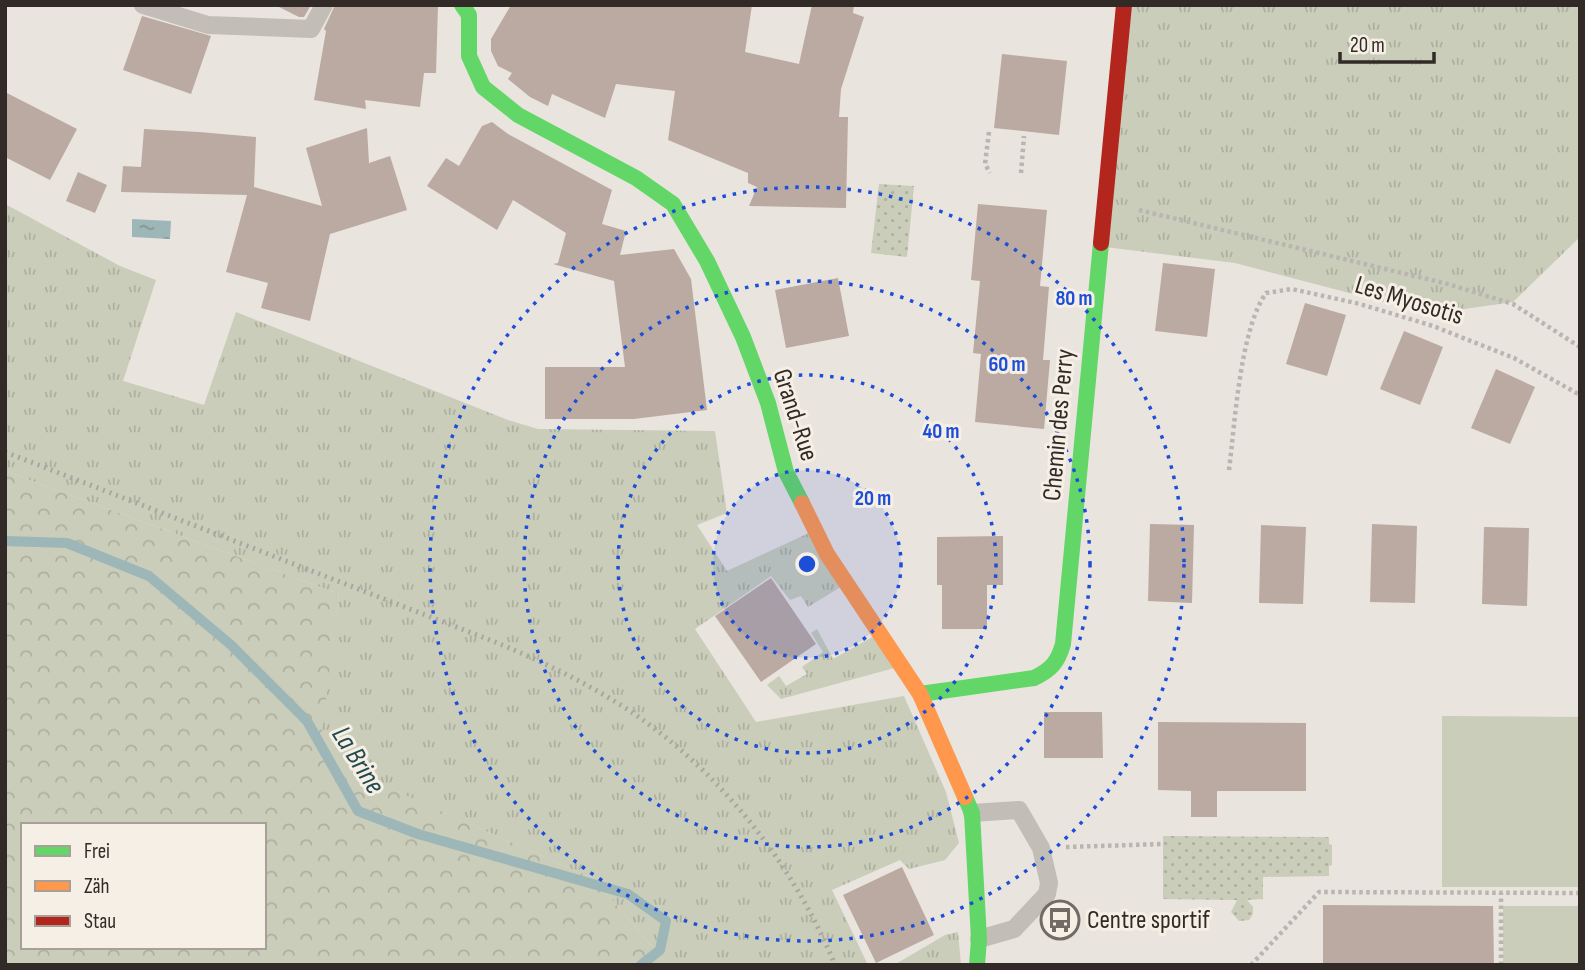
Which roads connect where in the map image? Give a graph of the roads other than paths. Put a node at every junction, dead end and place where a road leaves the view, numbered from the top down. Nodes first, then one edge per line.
1 (143, 5) edge
2 (324, 5) edge
3 (462, 5) edge
4 (1124, 5) edge
5 (920, 694) junction
6 (972, 813) junction
7 (979, 939) junction
8 (977, 965) edge

1 - 2 lane
3 - 5 street, Grand-Rue
4 - 5 street, Chemin des Perry
5 - 6 street, Grand-Rue
6 - 7 street, Grand-Rue
6 - 7 lane
7 - 8 street, Grand-Rue

